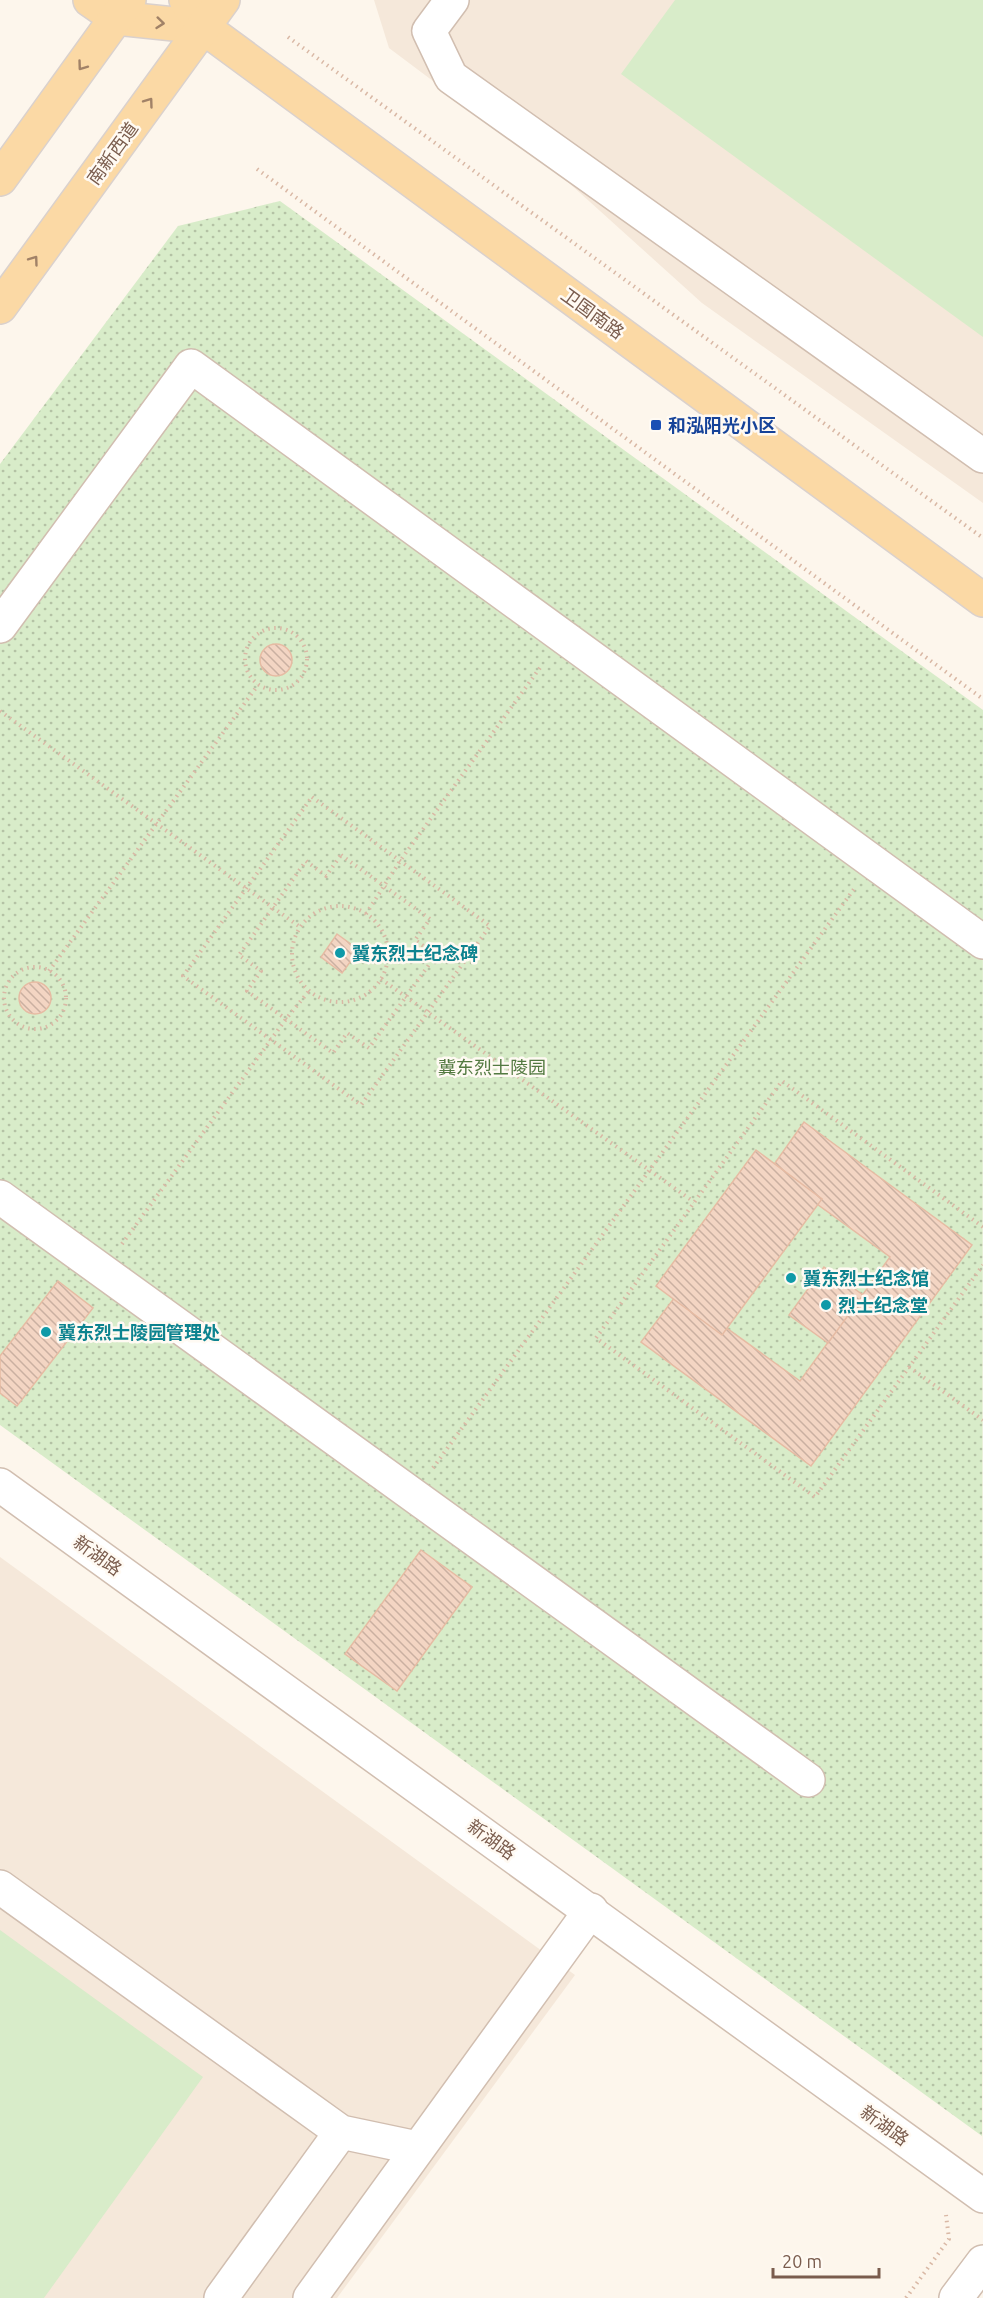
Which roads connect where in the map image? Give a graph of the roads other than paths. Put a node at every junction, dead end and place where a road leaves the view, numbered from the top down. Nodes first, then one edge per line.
1 (186, 0) edge
2 (223, 0) edge
3 (452, 0) edge
4 (112, 6) edge
5 (204, 27) junction
6 (0, 179) edge
7 (0, 307) edge
8 (983, 456) edge
9 (983, 600) edge
10 (0, 626) edge
11 (983, 942) edge
12 (0, 1197) edge
13 (0, 1485) edge
14 (808, 1780) dead end
15 (0, 1887) edge
16 (591, 1910) junction
17 (341, 2132) junction
18 (417, 2148) junction
19 (983, 2196) edge
20 (983, 2262) edge
21 (221, 2298) edge
22 (310, 2298) edge
23 (956, 2298) edge

1 - 5 main road, 卫国南路
2 - 5 main road, 南新西道
3 - 8 street
4 -> 5 main road
4 -> 6 main road
7 -> 5 main road, 南新西道
5 - 9 main road, 卫国南路
10 - 11 street
12 - 14 street
13 - 16 street, 新湖路
15 - 17 street
16 - 18 street
16 - 19 street, 新湖路
17 - 18 street
17 - 21 street
18 - 22 street
20 - 23 street

